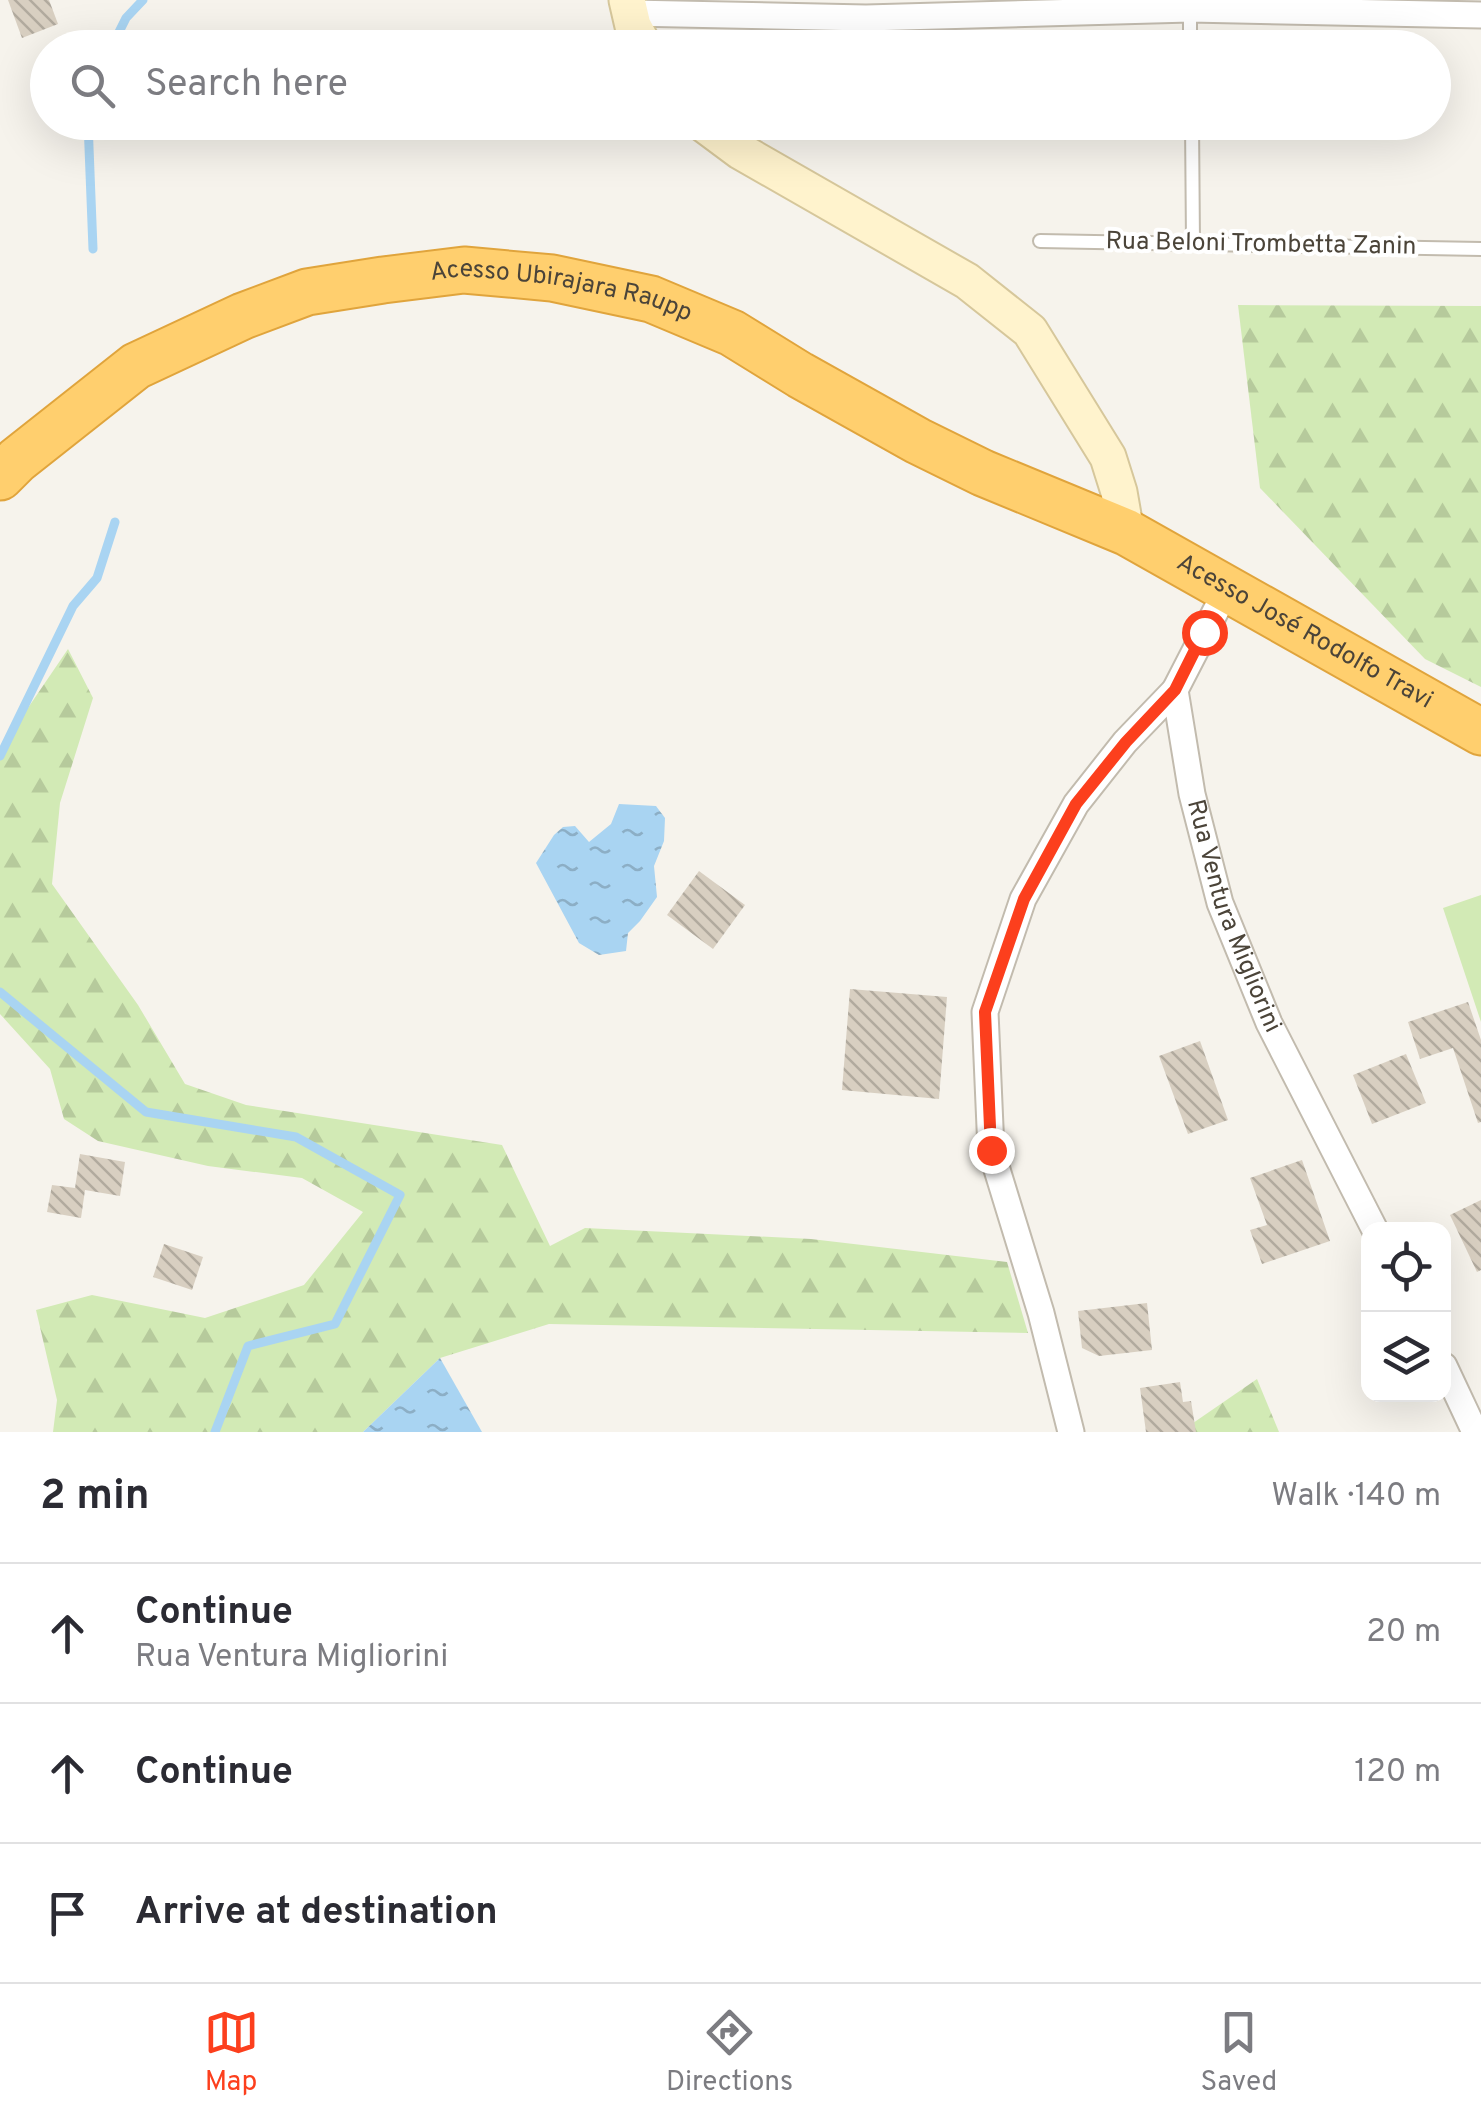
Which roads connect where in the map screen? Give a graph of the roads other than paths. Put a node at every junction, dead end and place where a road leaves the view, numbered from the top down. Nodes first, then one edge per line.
1 (1190, 4) edge
2 (628, 6) edge
3 (866, 9) edge
4 (1481, 14) edge
5 (635, 30) edge
6 (1190, 30) edge
7 (725, 140) edge
8 (1192, 140) edge
9 (1040, 241) dead end
10 (1194, 243) junction
11 (1481, 249) edge
12 (0, 477) edge
13 (1126, 532) junction
14 (1227, 589) junction
15 (1175, 690) junction
16 (1481, 732) edge
17 (1371, 1222) edge
18 (1451, 1381) edge
19 (1071, 1432) edge
20 (1475, 1432) edge

1 - 3 street
1 - 4 street
1 - 6 lane
2 - 3 street
2 - 5 street
7 - 13 street
8 - 10 lane
9 - 10 lane, Rua Beloni Trombetta Zanin
10 - 11 lane, Rua Beloni Trombetta Zanin
12 - 13 highway, Acesso Ubirajara Raupp
13 - 14 highway, Acesso José Rodolfo Travi
14 - 15 street
14 - 16 highway, Acesso José Rodolfo Travi
15 - 17 street, Rua Ventura Migliorini
15 - 19 street
18 - 20 street

